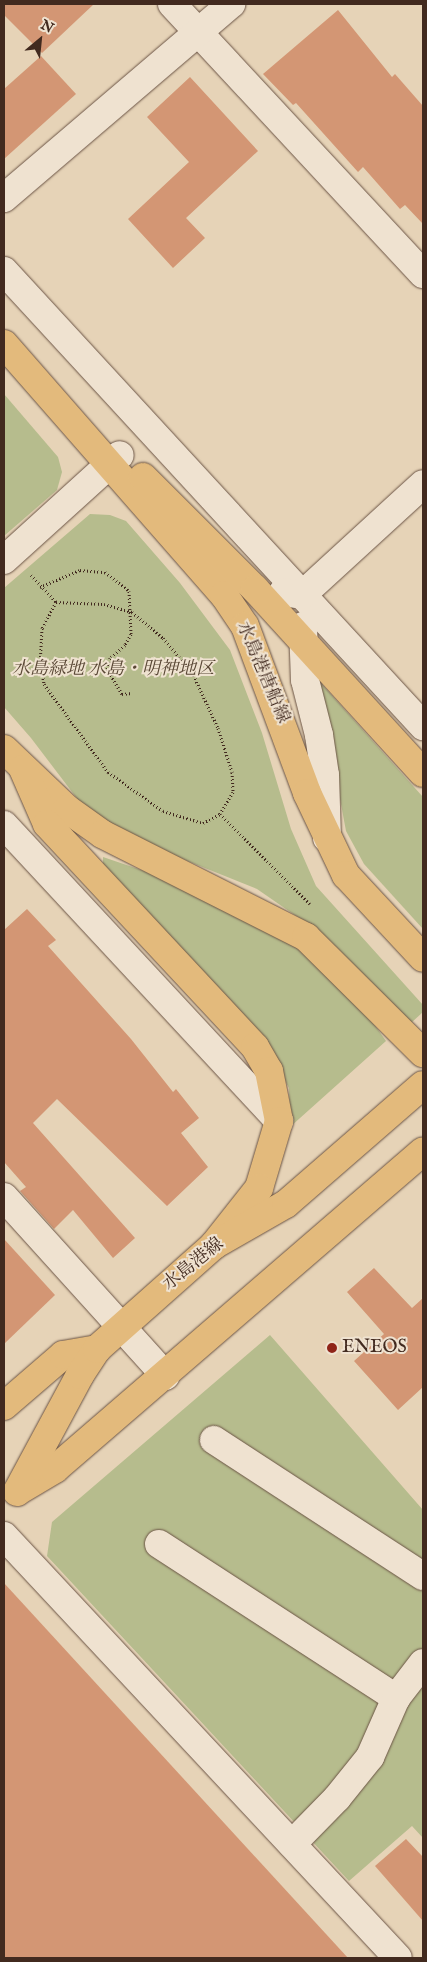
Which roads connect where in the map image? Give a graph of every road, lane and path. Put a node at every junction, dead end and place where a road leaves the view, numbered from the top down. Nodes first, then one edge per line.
1 (172, 4) edge
2 (231, 4) edge
3 (198, 32) junction
4 (4, 198) edge
5 (4, 271) edge
6 (423, 274) edge
7 (4, 338) edge
8 (4, 344) edge
9 (114, 461) junction
10 (423, 484) edge
11 (4, 560) edge
12 (30, 573) dead end
13 (40, 587) junction
14 (255, 589) junction
15 (302, 595) junction
16 (56, 602) junction
17 (132, 612) junction
18 (303, 642) junction
19 (132, 693) dead end
20 (423, 726) edge
21 (4, 749) edge
22 (23, 769) junction
23 (423, 773) edge
24 (220, 814) junction
25 (4, 825) edge
26 (326, 838) junction
27 (311, 906) dead end
28 (423, 958) edge
29 (423, 1053) edge
30 (423, 1085) edge
31 (279, 1121) junction
32 (423, 1151) edge
33 (7, 1208) edge
34 (214, 1245) junction
35 (121, 1325) junction
36 (97, 1349) junction
37 (166, 1376) junction
38 (4, 1406) edge
39 (214, 1440) dead end
40 (10, 1498) edge
41 (4, 1536) edge
42 (159, 1544) dead end
43 (423, 1576) edge
44 (423, 1663) edge
45 (396, 1698) junction
46 (292, 1844) junction
47 (398, 1958) edge

1 - 3 street
2 - 3 street
3 - 4 street
3 - 6 street
5 - 15 street
7 - 9 main road
8 - 9 main road, 水島港唐船線
9 - 11 street
9 - 14 main road
9 - 26 main road, 水島港唐船線
10 - 15 street
12 - 13 path
13 - 16 path
13 - 17 path
14 - 15 street
14 - 18 main road
15 - 18 street
15 - 20 street
16 - 17 path
16 - 24 path
17 - 19 path
17 - 24 path
18 - 23 main road
18 - 26 street
21 - 22 main road
22 - 29 main road
22 - 31 main road
24 - 27 path
25 - 31 street
26 - 28 main road, 水島港唐船線
30 - 34 main road, 水島港線
31 - 34 main road
32 - 37 main road, 水島港線
33 - 35 street
34 - 35 main road, 水島港線
35 - 36 main road, 水島港線
35 - 37 street
36 - 38 main road
36 - 40 main road, 水島港線
37 - 40 main road, 水島港線
39 - 43 street
41 - 46 street
42 - 45 street
44 - 45 street
45 - 46 street
46 - 47 street

